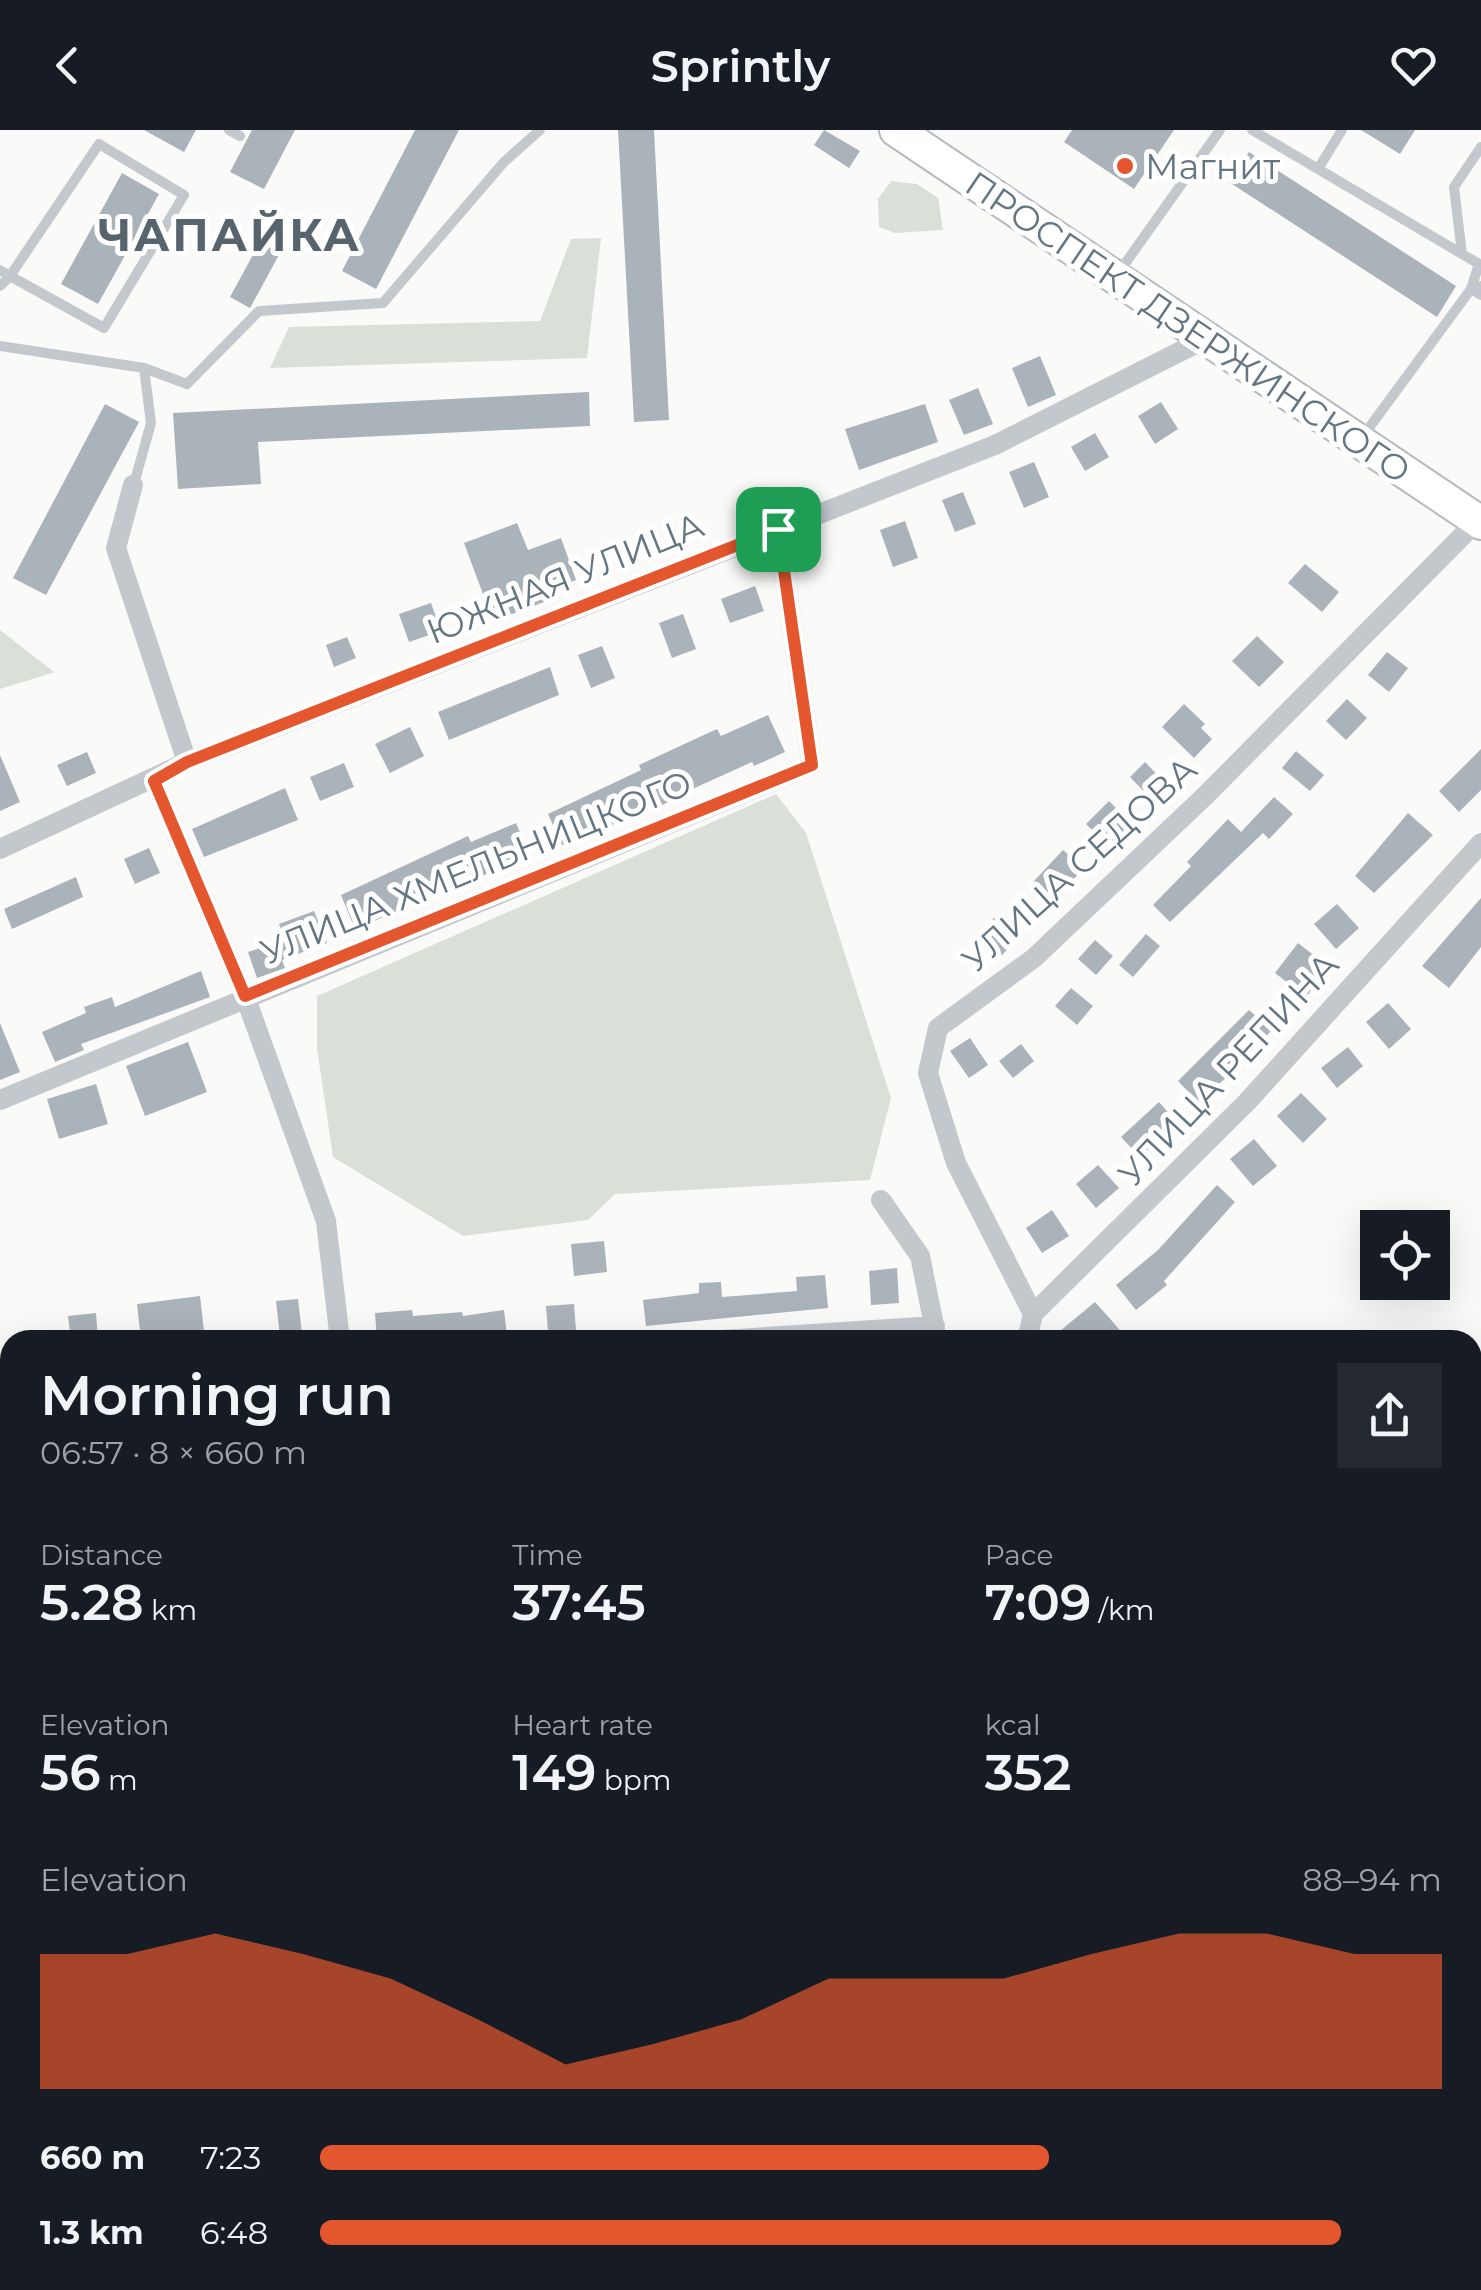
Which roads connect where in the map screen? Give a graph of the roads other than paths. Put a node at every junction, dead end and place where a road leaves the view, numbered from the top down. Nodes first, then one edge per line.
1 (540, 130) edge
2 (896, 130) edge
3 (1220, 130) edge
4 (1252, 130) edge
5 (1342, 130) edge
6 (1481, 147) edge
7 (1318, 169) junction
8 (1462, 254) junction
9 (5, 273) edge
10 (1116, 277) junction
11 (0, 286) edge
12 (1478, 290) edge
13 (1207, 338) junction
14 (0, 346) edge
15 (144, 368) junction
16 (1359, 441) junction
17 (133, 485) joint
18 (1479, 522) edge
19 (778, 529) junction
20 (187, 762) junction
21 (154, 781) junction
22 (1481, 843) edge
23 (0, 849) edge
24 (245, 996) junction
25 (0, 1100) edge
26 (882, 1200) dead end
27 (1033, 1314) junction
28 (339, 1330) edge
29 (935, 1330) edge
30 (1030, 1330) edge

1 - 15 lane
2 - 10 main road, ПРОСПЕКТ ДЗЕРЖИНСКОГО
3 - 10 lane
4 - 7 lane
5 - 7 lane
6 - 8 lane
7 - 8 lane
8 - 12 lane
9 - 9 lane
9 - 11 lane
10 - 13 main road, ПРОСПЕКТ ДЗЕРЖИНСКОГО
12 - 16 lane
13 - 16 main road, ПРОСПЕКТ ДЗЕРЖИНСКОГО
13 - 19 street, ЮЖНАЯ УЛИЦА
14 - 15 lane
15 - 17 lane
16 - 18 main road, ПРОСПЕКТ ДЗЕРЖИНСКОГО
17 - 20 street
18 - 27 street, УЛИЦА СЕДОВА
19 - 20 street, ЮЖНАЯ УЛИЦА
19 - 24 street, УЛИЦА ХМЕЛЬНИЦКОГО
20 - 21 street, ЮЖНАЯ УЛИЦА
21 - 23 street, ЮЖНАЯ УЛИЦА
21 - 24 street
22 - 27 street, УЛИЦА РЕПИНА
24 - 25 street, УЛИЦА ХМЕЛЬНИЦКОГО
24 - 28 street
26 - 29 street
27 - 30 street

